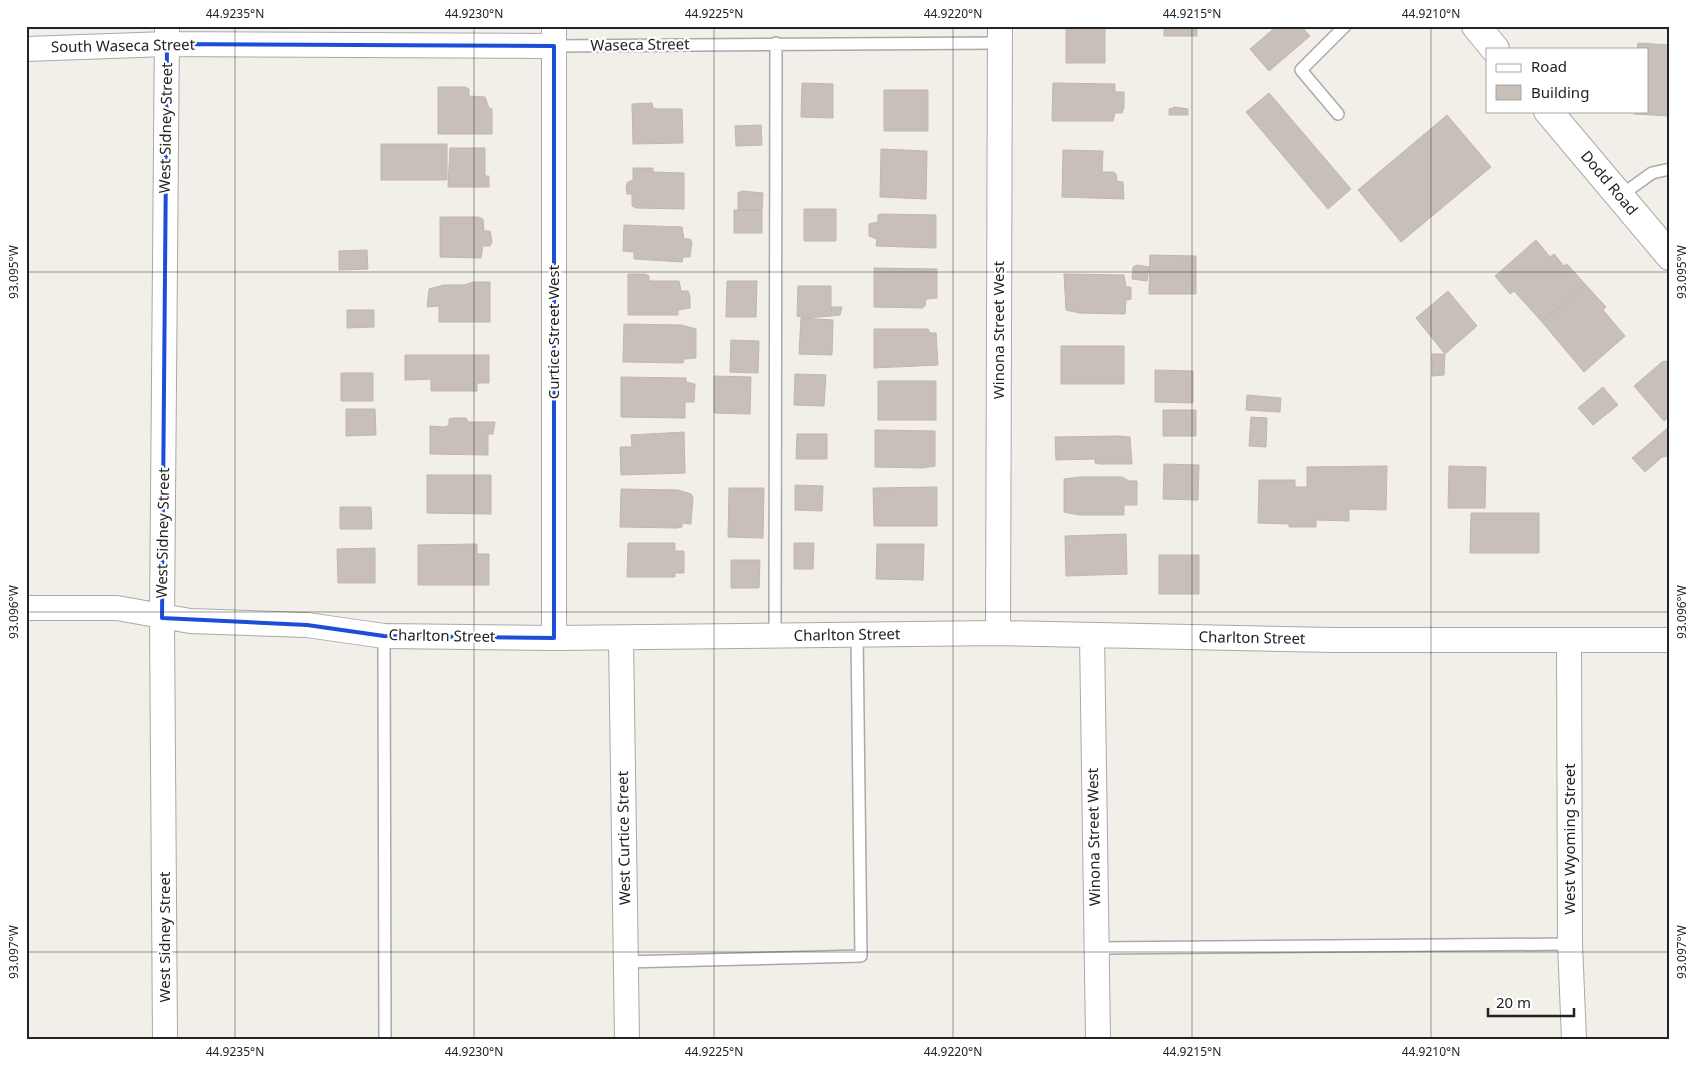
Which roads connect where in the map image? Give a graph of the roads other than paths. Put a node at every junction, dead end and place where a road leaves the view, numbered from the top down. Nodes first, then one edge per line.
1 (1345, 26) edge
2 (1476, 26) edge
3 (167, 35) edge
4 (1000, 35) edge
5 (554, 36) edge
6 (776, 43) junction
7 (339, 45) joint
8 (1494, 48) edge
9 (26, 49) edge
10 (1549, 112) edge
11 (1338, 114) dead end
12 (1670, 169) edge
13 (1620, 196) junction
14 (1670, 256) edge
15 (26, 608) edge
16 (162, 618) junction
17 (998, 633) junction
18 (857, 635) junction
19 (1092, 635) junction
20 (384, 636) junction
21 (775, 636) junction
22 (554, 638) junction
23 (621, 638) junction
24 (1569, 640) junction
25 (1670, 640) edge
26 (1570, 944) junction
27 (1096, 948) junction
28 (625, 962) junction
29 (166, 1039) edge
30 (385, 1039) edge
31 (626, 1039) edge
32 (1098, 1039) edge
33 (1574, 1039) edge

1 - 11 lane
2 - 8 street
3 - 7 street, South Waseca Street
3 - 9 street, South Waseca Street
3 - 16 street, West Sidney Street
4 - 6 lane, Waseca Street
4 - 17 street, Winona Street West
5 - 6 lane, Waseca Street
5 - 7 street, Waseca Street
5 - 22 street, Curtice Street West
6 - 21 lane
10 - 13 street, Dodd Road
12 - 13 lane
13 - 14 street, Dodd Road
15 - 16 street, Charlton Street
16 - 20 street, Charlton Street
16 - 29 street, West Sidney Street
17 - 18 street, Charlton Street
17 - 19 street, Charlton Street
18 - 21 street, Charlton Street
18 - 28 lane
19 - 24 street, Charlton Street
19 - 27 street, Winona Street West
20 - 22 street, Charlton Street
20 - 30 lane
21 - 23 street, Charlton Street
22 - 23 street, Charlton Street
23 - 28 street, West Curtice Street
24 - 25 street, Charlton Street
24 - 26 street, West Wyoming Street
26 - 27 lane
26 - 33 street, West Wyoming Street
27 - 32 street, Winona Street West
28 - 31 street, West Curtice Street

